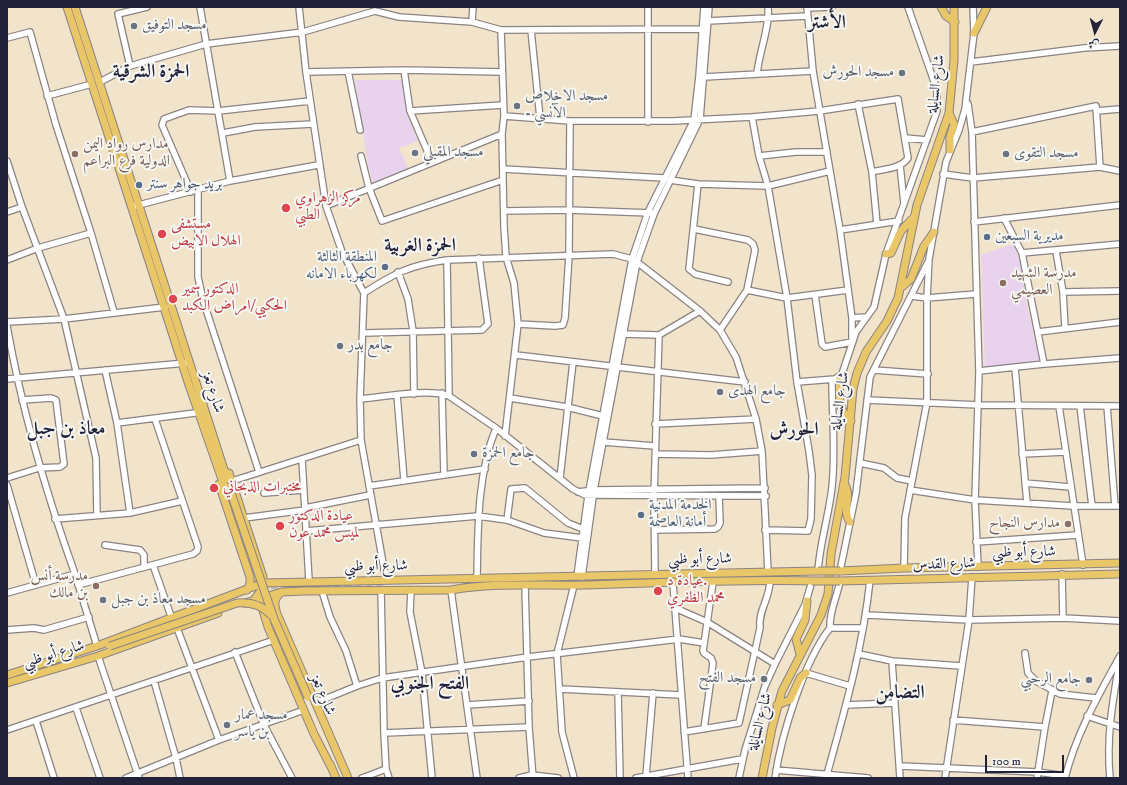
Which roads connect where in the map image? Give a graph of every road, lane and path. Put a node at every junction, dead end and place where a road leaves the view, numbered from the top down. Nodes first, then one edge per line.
1 (67, 7) edge
2 (75, 7) edge
3 (147, 7) edge
4 (200, 7) edge
5 (299, 7) edge
6 (473, 7) edge
7 (648, 7) edge
8 (704, 7) edge
9 (709, 7) edge
10 (768, 7) edge
11 (807, 7) edge
12 (832, 7) edge
13 (908, 7) edge
14 (941, 7) edge
15 (954, 7) edge
16 (972, 7) edge
17 (987, 7) edge
18 (375, 9) edge
19 (807, 16) junction
20 (769, 17) junction
21 (472, 22) junction
22 (708, 22) junction
23 (955, 22) junction
24 (648, 28) junction
25 (703, 29) junction
26 (501, 30) junction
27 (531, 30) junction
28 (303, 32) junction
29 (974, 33) junction
30 (7, 38) edge
31 (206, 44) junction
32 (1120, 46) edge
33 (971, 62) junction
34 (130, 66) junction
35 (404, 70) junction
36 (348, 71) junction
37 (813, 71) junction
38 (306, 72) junction
39 (502, 72) junction
40 (757, 74) junction
41 (704, 77) junction
42 (100, 82) junction
43 (92, 84) junction
44 (48, 96) junction
45 (967, 98) junction
46 (310, 101) junction
47 (858, 104) junction
48 (503, 105) junction
49 (1120, 109) edge
50 (218, 111) junction
51 (410, 111) junction
52 (819, 111) junction
53 (1096, 111) junction
54 (949, 113) junction
55 (504, 116) junction
56 (752, 117) junction
57 (540, 118) junction
58 (700, 119) junction
59 (694, 120) junction
60 (570, 121) junction
61 (648, 122) junction
62 (313, 124) junction
63 (360, 130) dead end
64 (972, 132) junction
65 (223, 133) junction
66 (502, 134) junction
67 (905, 138) junction
68 (927, 140) junction
69 (950, 150) junction
70 (827, 152) junction
71 (361, 156) dead end
72 (759, 156) junction
73 (432, 162) junction
74 (7, 164) edge
75 (318, 165) junction
76 (900, 165) junction
77 (1100, 168) junction
78 (503, 169) junction
79 (1120, 170) edge
80 (830, 171) junction
81 (872, 172) junction
82 (568, 174) junction
83 (943, 174) junction
84 (973, 178) junction
85 (667, 179) junction
86 (503, 180) junction
87 (230, 181) junction
88 (698, 184) junction
89 (768, 186) junction
90 (369, 188) junction
91 (198, 190) junction
92 (191, 192) junction
93 (1120, 205) edge
94 (136, 206) junction
95 (326, 206) junction
96 (904, 206) junction
97 (22, 207) junction
98 (568, 210) junction
99 (504, 211) junction
100 (7, 212) edge
101 (648, 212) junction
102 (654, 214) junction
103 (914, 217) junction
104 (1004, 218) junction
105 (899, 221) junction
106 (974, 222) junction
107 (877, 224) junction
108 (694, 229) junction
109 (840, 230) junction
110 (934, 232) junction
111 (91, 233) junction
112 (1120, 244) edge
113 (38, 248) junction
114 (1056, 251) junction
115 (1022, 253) junction
116 (886, 254) junction
117 (568, 255) junction
118 (506, 257) junction
119 (479, 258) junction
120 (929, 259) junction
121 (7, 260) edge
122 (447, 260) junction
123 (635, 260) junction
124 (398, 272) junction
125 (728, 282) dead end
126 (902, 287) junction
127 (747, 290) junction
128 (848, 290) junction
129 (1120, 291) edge
130 (1063, 292) junction
131 (364, 293) junction
132 (976, 294) junction
133 (815, 295) junction
134 (912, 296) junction
135 (787, 298) junction
136 (927, 298) junction
137 (165, 307) junction
138 (700, 311) junction
139 (114, 312) junction
140 (852, 318) junction
141 (866, 318) junction
142 (64, 319) junction
143 (7, 322) edge
144 (1120, 322) edge
145 (518, 324) junction
146 (7, 326) edge
147 (1065, 328) junction
148 (447, 330) junction
149 (720, 330) junction
150 (413, 331) junction
151 (1038, 332) junction
152 (364, 333) junction
153 (623, 334) junction
154 (659, 335) junction
155 (852, 342) junction
156 (516, 355) junction
157 (1120, 358) edge
158 (573, 362) junction
159 (185, 363) junction
160 (1044, 364) junction
161 (615, 367) junction
162 (1015, 368) junction
163 (105, 370) junction
164 (874, 370) junction
165 (980, 371) junction
166 (76, 372) junction
167 (657, 373) junction
168 (928, 374) junction
169 (16, 377) junction
170 (7, 379) edge
171 (836, 379) junction
172 (745, 382) junction
173 (797, 382) junction
174 (193, 387) junction
175 (442, 393) junction
176 (414, 394) junction
177 (397, 395) junction
178 (449, 396) junction
179 (510, 398) junction
180 (360, 399) junction
181 (22, 400) junction
182 (867, 400) junction
183 (927, 402) junction
184 (979, 405) junction
185 (1019, 406) junction
186 (1059, 406) junction
187 (1080, 406) junction
188 (1107, 406) junction
189 (1120, 406) edge
190 (567, 407) junction
191 (195, 413) junction
192 (603, 416) junction
193 (155, 419) junction
194 (756, 419) junction
195 (851, 421) junction
196 (117, 423) junction
197 (655, 424) junction
198 (496, 428) junction
199 (505, 436) junction
200 (361, 440) junction
201 (603, 442) junction
202 (656, 446) junction
203 (762, 451) junction
204 (1065, 452) junction
205 (656, 454) junction
206 (1022, 454) junction
207 (302, 459) junction
208 (860, 463) junction
209 (40, 468) junction
210 (485, 469) junction
211 (259, 472) junction
212 (444, 475) junction
213 (7, 478) edge
214 (560, 478) junction
215 (404, 480) junction
216 (912, 481) junction
217 (844, 483) junction
218 (1026, 483) junction
219 (7, 485) edge
220 (228, 486) junction
221 (369, 486) junction
222 (1070, 487) junction
223 (765, 488) junction
224 (304, 490) junction
225 (910, 490) junction
226 (264, 493) dead end
227 (591, 493) junction
228 (654, 493) junction
229 (370, 495) junction
230 (719, 496) junction
231 (766, 496) junction
232 (182, 500) junction
233 (975, 500) junction
234 (1027, 503) junction
235 (1073, 506) junction
236 (1092, 506) junction
237 (1118, 506) edge
238 (305, 509) junction
239 (130, 513) junction
240 (97, 515) junction
241 (478, 516) junction
242 (244, 518) junction
243 (55, 519) junction
244 (507, 520) junction
245 (850, 522) junction
246 (375, 524) junction
247 (583, 529) junction
248 (655, 530) junction
249 (765, 530) junction
250 (306, 532) junction
251 (1078, 535) junction
252 (582, 538) junction
253 (976, 542) junction
254 (253, 544) junction
255 (105, 545) dead end
256 (241, 548) junction
257 (1120, 564) edge
258 (153, 565) junction
259 (1083, 565) junction
260 (144, 567) junction
261 (978, 567) junction
262 (904, 568) junction
263 (818, 571) junction
264 (768, 572) junction
265 (840, 572) junction
266 (262, 573) junction
267 (75, 574) junction
268 (655, 574) junction
269 (1062, 574) junction
270 (1120, 574) edge
271 (579, 576) junction
272 (972, 577) junction
273 (477, 578) junction
274 (770, 580) junction
275 (870, 580) junction
276 (812, 581) junction
277 (840, 581) junction
278 (277, 582) junction
279 (306, 582) junction
280 (712, 582) junction
281 (264, 583) junction
282 (673, 583) junction
283 (36, 585) junction
284 (78, 585) junction
285 (384, 585) junction
286 (574, 585) junction
287 (474, 586) junction
288 (525, 586) junction
289 (247, 590) junction
290 (411, 590) junction
291 (451, 590) junction
292 (303, 591) junction
293 (322, 591) junction
294 (282, 592) junction
295 (7, 593) edge
296 (258, 599) junction
297 (807, 601) junction
298 (211, 604) junction
299 (242, 604) junction
300 (675, 608) junction
301 (216, 614) junction
302 (264, 614) junction
303 (866, 615) junction
304 (89, 617) junction
305 (1063, 618) junction
306 (172, 619) junction
307 (277, 620) junction
308 (969, 620) junction
309 (1120, 621) edge
310 (707, 622) junction
311 (268, 627) junction
312 (177, 628) junction
313 (830, 628) junction
314 (863, 628) junction
315 (7, 630) edge
316 (679, 639) junction
317 (274, 640) junction
318 (704, 643) junction
319 (97, 646) junction
320 (235, 652) junction
321 (755, 652) junction
322 (1026, 653) dead end
323 (557, 654) junction
324 (800, 654) junction
325 (859, 654) junction
326 (98, 656) junction
327 (528, 657) junction
328 (1120, 658) edge
329 (892, 661) junction
330 (775, 664) junction
331 (960, 666) junction
332 (462, 667) junction
333 (192, 668) junction
334 (422, 673) junction
335 (806, 673) junction
336 (7, 675) edge
337 (382, 678) junction
338 (154, 681) junction
339 (7, 683) edge
340 (356, 686) junction
341 (850, 686) junction
342 (560, 689) junction
343 (1052, 691) junction
344 (618, 692) junction
345 (653, 693) junction
346 (681, 695) junction
347 (111, 696) junction
348 (306, 698) junction
349 (1096, 698) junction
350 (529, 701) junction
351 (315, 703) junction
352 (894, 703) junction
353 (467, 705) junction
354 (777, 705) junction
355 (846, 705) junction
356 (76, 708) junction
357 (304, 710) junction
358 (1087, 716) junction
359 (953, 720) junction
360 (36, 721) junction
361 (1109, 722) junction
362 (264, 725) junction
363 (529, 726) junction
364 (1045, 727) junction
365 (1120, 727) edge
366 (470, 729) junction
367 (704, 729) junction
368 (7, 730) edge
369 (428, 730) junction
370 (684, 732) junction
371 (384, 733) junction
372 (219, 740) junction
373 (176, 758) junction
374 (742, 759) junction
375 (900, 766) junction
376 (332, 767) junction
377 (386, 769) junction
378 (687, 769) junction
379 (947, 769) junction
380 (776, 770) junction
381 (1037, 775) edge
382 (139, 776) edge
383 (646, 776) junction
384 (826, 776) edge
385 (533, 777) edge
386 (1065, 777) edge
387 (54, 778) edge
388 (100, 778) edge
389 (126, 778) edge
390 (180, 778) edge
391 (292, 778) edge
392 (336, 778) edge
393 (343, 778) edge
394 (348, 778) edge
395 (362, 778) edge
396 (389, 778) edge
397 (432, 778) edge
398 (477, 778) edge
399 (519, 778) edge
400 (558, 778) edge
401 (574, 778) edge
402 (620, 778) edge
403 (636, 778) edge
404 (688, 778) edge
405 (739, 778) edge
406 (762, 778) edge
407 (775, 778) edge
408 (859, 778) edge
409 (868, 778) edge
410 (900, 778) edge
411 (944, 778) edge
412 (1110, 778) edge

1 - 43 main road, شارع تعز
2 - 42 main road, شارع تعز
3 - 34 street
4 - 31 street
5 - 28 street
6 - 21 street
7 - 24 street
8 - 25 street
9 - 22 street
10 - 20 street
11 - 12 street
11 - 19 street
13 - 68 street
14 - 23 main road
15 - 23 main road, شارع السايلة
16 - 29 street
17 - 29 main road
18 - 21 street
18 - 28 street
19 - 20 street
19 - 37 street
20 - 22 street
20 - 40 street
21 - 26 street
22 - 41 street
23 - 54 main road, شارع السايلة
24 - 25 street
24 - 27 street
24 - 61 street
25 - 59 street
26 - 27 street
26 - 39 street
27 - 57 street
28 - 31 street
28 - 38 street
29 - 33 street
30 - 44 street
31 - 34 street
31 - 50 street
32 - 33 street
33 - 45 street
34 - 42 street
35 - 36 street
35 - 39 street
35 - 51 street
36 - 38 street
36 - 63 street
37 - 40 street
37 - 52 street
38 - 46 street
39 - 48 street
40 - 41 street
41 - 58 street
42 - 94 main road, شارع تعز
43 - 44 street
43 - 94 main road, شارع تعز
44 - 111 street
45 - 64 street
45 - 69 street
46 - 50 street
46 - 62 street
47 - 52 street
47 - 67 street
47 - 81 street
48 - 51 street
48 - 55 street
49 - 53 street
50 - 65 street
50 - 92 street
51 - 73 street
52 - 56 street
52 - 70 street
53 - 64 street
53 - 77 street
54 - 69 main road
54 - 103 main road, شارع السايلة
55 - 57 street
55 - 66 street
56 - 58 street
56 - 72 street
57 - 60 street
58 - 59 street
58 - 85 street
59 - 61 street
59 - 85 street
60 - 61 street
60 - 82 street
62 - 65 street
62 - 75 street
64 - 84 street
65 - 87 street
66 - 73 street
66 - 78 street
67 - 68 street
67 - 76 street
68 - 96 street
69 - 83 street
70 - 72 street
70 - 80 street
71 - 90 street
72 - 89 street
73 - 90 street
74 - 97 street
75 - 87 street
75 - 95 street
76 - 81 street
76 - 96 street
77 - 79 street
77 - 84 street
78 - 82 street
78 - 86 street
80 - 89 street
80 - 109 street
81 - 107 street
82 - 85 street
82 - 98 street
83 - 84 street
83 - 110 street
84 - 106 street
85 - 88 street
85 - 101 street
85 - 102 street
86 - 90 street
86 - 99 street
87 - 91 street
88 - 89 street
88 - 108 street
89 - 135 street
90 - 95 street
91 - 92 street
91 - 211 street
92 - 94 street
93 - 104 street
94 - 137 main road, شارع تعز
94 - 159 main road, شارع تعز
95 - 131 street
96 - 105 street
97 - 100 street
97 - 113 street
98 - 99 street
98 - 101 street
98 - 117 street
99 - 118 street
101 - 102 street
101 - 123 street
102 - 123 street
103 - 116 main road
103 - 126 main road, شارع السايلة
104 - 106 street
104 - 115 street
105 - 107 street
105 - 116 street
106 - 132 street
107 - 109 street
108 - 125 street
108 - 127 street
109 - 128 street
110 - 120 street
110 - 126 main road
111 - 113 street
111 - 139 street
112 - 114 street
113 - 121 street
113 - 142 street
114 - 115 street
114 - 130 street
115 - 151 street
116 - 141 street
117 - 118 street
117 - 123 street
117 - 145 street
118 - 119 street
118 - 145 street
119 - 122 street
119 - 148 street
120 - 134 street
120 - 136 street
122 - 124 street
122 - 148 street
123 - 138 street
123 - 153 street
123 - 161 street
124 - 131 street
124 - 150 street
126 - 195 main road, شارع السايلة
127 - 135 street
127 - 149 street
128 - 133 street
128 - 140 street
129 - 130 street
130 - 147 street
131 - 152 street
132 - 136 street
132 - 165 street
133 - 135 street
133 - 155 street
134 - 136 street
134 - 164 street
135 - 173 street
136 - 168 street
137 - 139 street
137 - 159 main road, شارع تعز
138 - 149 street
138 - 154 street
139 - 142 street
140 - 141 street
140 - 155 street
141 - 155 street
142 - 143 street
142 - 166 street
144 - 147 street
145 - 156 street
146 - 169 street
147 - 151 street
148 - 150 street
148 - 178 street
149 - 172 street
150 - 152 street
150 - 176 street
151 - 160 street
152 - 180 street
153 - 154 street
153 - 161 street
154 - 167 street
155 - 171 street
156 - 158 street
156 - 179 street
157 - 160 street
158 - 161 street
158 - 190 street
159 - 163 street
159 - 174 main road, شارع تعز
160 - 162 street
161 - 167 street
161 - 192 street
161 - 201 street
162 - 165 street
162 - 185 street
163 - 166 street
163 - 196 street
164 - 168 street
164 - 182 street
165 - 184 street
166 - 169 street
166 - 240 street
167 - 172 street
167 - 197 street
168 - 183 street
169 - 170 street
169 - 181 street
171 - 173 street
171 - 195 main road
171 - 263 street
172 - 194 street
173 - 249 street
174 - 191 main road
174 - 220 main road, شارع تعز
175 - 176 street
175 - 178 street
175 - 212 street
176 - 177 street
177 - 180 street
177 - 215 street
178 - 198 street
179 - 190 street
179 - 199 street
180 - 200 street
181 - 209 street
181 - 209 street
182 - 183 street
182 - 208 street
183 - 184 street
183 - 216 street
184 - 185 street
184 - 233 street
185 - 186 street
185 - 206 street
186 - 187 street
186 - 204 street
187 - 188 street
187 - 236 street
188 - 189 street
188 - 237 street
190 - 192 street
190 - 214 street
191 - 193 street
191 - 256 main road
192 - 227 street
193 - 196 street
193 - 232 street
194 - 197 street
194 - 203 street
195 - 217 main road, شارع السايلة
196 - 239 street
197 - 202 street
198 - 199 street
198 - 210 street
199 - 214 street
200 - 207 street
200 - 221 street
201 - 202 street
201 - 227 street
202 - 205 street
203 - 205 street
203 - 223 street
204 - 206 street
204 - 222 street
205 - 228 street
206 - 218 street
207 - 211 street
207 - 224 street
208 - 216 street
208 - 245 street
209 - 213 street
209 - 243 street
210 - 212 street
210 - 241 street
211 - 220 street
212 - 215 street
214 - 227 street
215 - 221 street
216 - 225 street
217 - 245 main road
217 - 324 main road, شارع السايلة
218 - 222 street
218 - 234 street
219 - 283 street
220 - 242 main road
220 - 307 main road, شارع تعز, bridge
221 - 229 street
222 - 235 street
223 - 228 street
223 - 231 street
224 - 226 street
224 - 238 street
225 - 233 street
225 - 262 street
227 - 228 street
227 - 247 street
227 - 271 street
228 - 230 street
228 - 248 street
229 - 238 street
229 - 246 street
230 - 231 street
230 - 248 street
231 - 249 street
232 - 239 street
232 - 258 street
233 - 234 street
233 - 253 street
234 - 235 street
235 - 236 street
235 - 251 street
236 - 237 street
238 - 242 street
238 - 250 street
239 - 240 street
240 - 243 street
241 - 244 street
241 - 246 street
241 - 273 street
242 - 254 main road
243 - 267 street
244 - 247 street
244 - 252 street
245 - 265 street
246 - 250 street
246 - 285 street
247 - 252 street
248 - 268 street
249 - 264 street
250 - 279 street
251 - 253 street
251 - 259 street
252 - 271 street
253 - 261 street
254 - 256 main road
254 - 266 main road
255 - 260 street
256 - 289 main road
257 - 259 main road, شارع أبو ظبي
258 - 260 street
258 - 306 street
259 - 261 main road, شارع أبو ظبي
260 - 284 street
261 - 262 main road, شارع أبو ظبي
262 - 265 main road, شارع أبو ظبي
263 - 264 main road, شارع أبو ظبي
263 - 265 main road, شارع أبو ظبي, bridge
264 - 268 main road, شارع أبو ظبي
264 - 274 main road
266 - 278 main road
266 - 281 main road
267 - 283 street
267 - 284 street
268 - 271 main road, شارع أبو ظبي
269 - 270 main road, شارع القدس
269 - 272 main road, شارع القدس
269 - 305 street
271 - 273 main road, شارع أبو ظبي
272 - 275 main road, شارع القدس
272 - 308 street
273 - 285 main road, شارع أبو ظبي
274 - 276 main road, شارع أبو ظبي
274 - 280 main road, شارع أبو ظبي
274 - 321 street
275 - 277 main road, شارع القدس
275 - 303 street
276 - 277 main road, شارع أبو ظبي, bridge
276 - 297 street
277 - 313 street
278 - 279 main road, شارع أبو ظبي
278 - 281 main road, شارع أبو ظبي
278 - 296 main road
279 - 285 main road, شارع أبو ظبي
279 - 292 main road
280 - 282 main road, شارع أبو ظبي
280 - 310 street
281 - 289 main road, شارع أبو ظبي
281 - 296 main road
282 - 286 main road, شارع أبو ظبي
282 - 300 street
283 - 295 street
284 - 304 street
285 - 287 main road
285 - 290 main road, شارع أبو ظبي
285 - 293 main road, شارع أبو ظبي
285 - 337 street
286 - 288 main road, شارع أبو ظبي
286 - 323 street
287 - 288 main road, شارع أبو ظبي
287 - 291 main road, شارع أبو ظبي
288 - 327 street
289 - 298 main road, شارع أبو ظبي
290 - 291 main road, شارع أبو ظبي
290 - 334 street
291 - 332 street
292 - 293 main road, شارع أبو ظبي
292 - 294 main road, شارع أبو ظبي
293 - 340 street
294 - 296 main road, شارع أبو ظبي
294 - 307 main road
296 - 299 main road, شارع أبو ظبي
296 - 302 main road
297 - 324 main road
297 - 330 street
298 - 301 main road
298 - 306 main road, شارع أبو ظبي
299 - 301 main road, شارع أبو ظبي
299 - 302 main road
300 - 310 street
300 - 316 street
301 - 312 main road, شارع أبو ظبي
302 - 311 main road
303 - 308 street
303 - 314 street
304 - 315 street
304 - 319 street
305 - 308 street
305 - 309 street
306 - 319 main road, شارع أبو ظبي
307 - 311 main road
307 - 319 main road, bridge
307 - 348 main road, شارع تعز, bridge
307 - 351 main road
308 - 331 street
310 - 318 street
310 - 321 street
311 - 317 main road
312 - 326 main road, شارع أبو ظبي
312 - 333 street
313 - 314 street
313 - 335 street
314 - 325 street
316 - 318 street
316 - 323 street
316 - 346 street
317 - 320 street
317 - 357 main road
318 - 367 street
319 - 336 main road, شارع أبو ظبي
320 - 333 street
320 - 362 street
321 - 330 street
321 - 367 street
322 - 343 street
323 - 327 street
323 - 342 street
324 - 354 main road, شارع السايلة
325 - 329 street
325 - 341 street
326 - 339 main road, شارع أبو ظبي
326 - 347 street
327 - 332 street
327 - 350 street
328 - 349 street
328 - 361 street
329 - 331 street
329 - 352 street
330 - 374 street
331 - 359 street
332 - 334 street
332 - 353 street
333 - 338 street
333 - 372 street
334 - 337 street
334 - 369 street
335 - 341 street
335 - 354 main road
335 - 380 street
337 - 340 street
337 - 371 street
338 - 347 street
338 - 373 street
340 - 351 street
341 - 355 street
342 - 344 street
342 - 401 street
343 - 349 street
343 - 364 street
344 - 345 street
344 - 402 street
345 - 346 street
345 - 383 street
346 - 370 street
347 - 356 street
347 - 382 street
348 - 376 main road, شارع تعز
348 - 393 main road, شارع تعز
349 - 358 street
350 - 353 street
350 - 363 street
351 - 394 main road
352 - 355 street
352 - 375 street
353 - 366 street
354 - 406 main road, شارع السايلة
355 - 384 street
356 - 360 street
356 - 388 street
357 - 362 street
357 - 376 main road
358 - 361 street
358 - 386 street
359 - 364 street
359 - 379 street
360 - 368 street
360 - 387 street
361 - 365 street
361 - 412 street
362 - 372 street
362 - 391 street
363 - 366 street
363 - 385 street
364 - 381 street
366 - 369 street
366 - 398 street
367 - 370 street
369 - 371 street
369 - 397 street
370 - 378 street
371 - 377 street
372 - 373 street
373 - 382 street
373 - 390 street
374 - 378 street
374 - 405 street
375 - 379 street
375 - 410 street
376 - 392 main road, شارع تعز
377 - 395 street
377 - 396 street
378 - 383 street
378 - 404 street
379 - 381 street
379 - 411 street
380 - 384 street
380 - 407 street
381 - 386 street
382 - 389 street
383 - 403 street
384 - 408 street
385 - 399 street
385 - 400 street
408 - 409 street

